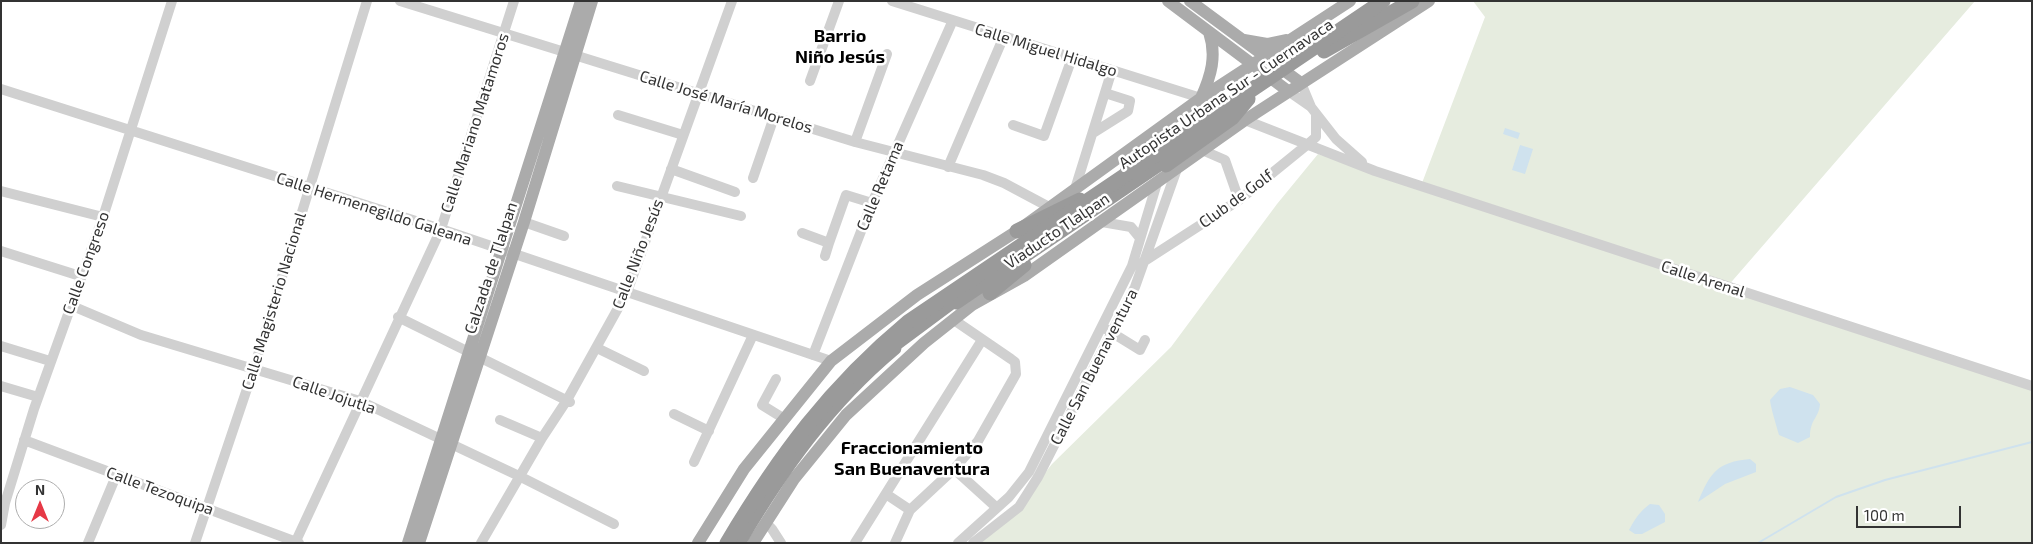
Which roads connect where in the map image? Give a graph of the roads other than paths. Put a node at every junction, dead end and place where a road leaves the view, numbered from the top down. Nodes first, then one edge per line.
1 (172, 1) edge
2 (368, 1) edge
3 (400, 1) edge
4 (514, 1) edge
5 (581, 1) edge
6 (592, 1) edge
7 (732, 1) edge
8 (839, 1) edge
9 (892, 1) edge
10 (1168, 1) edge
11 (1190, 1) edge
12 (1350, 1) edge
13 (1376, 1) edge
14 (1382, 1) edge
15 (1395, 1) edge
16 (1399, 1) edge
17 (1412, 1) edge
18 (1419, 1) edge
19 (1429, 1) edge
20 (953, 20) junction
21 (1358, 24) junction
22 (1209, 32) junction
23 (504, 34) junction
24 (1004, 36) junction
25 (1242, 39) junction
26 (1291, 40) junction
27 (1318, 51) junction
28 (569, 54) junction
29 (887, 54) dead end
30 (1265, 57) junction
31 (1072, 58) junction
32 (1253, 65) junction
33 (1112, 70) junction
34 (810, 81) dead end
35 (1301, 83) junction
36 (1, 89) edge
37 (1288, 91) junction
38 (1105, 93) junction
39 (698, 94) junction
40 (1201, 98) junction
41 (1245, 98) junction
42 (1313, 111) junction
43 (618, 115) dead end
44 (774, 117) junction
45 (1245, 120) junction
46 (1013, 125) dead end
47 (132, 130) junction
48 (1092, 133) junction
49 (683, 134) junction
50 (855, 142) junction
51 (1308, 144) junction
52 (1202, 150) junction
53 (894, 153) junction
54 (1172, 166) junction
55 (948, 167) junction
56 (671, 169) junction
57 (1375, 171) junction
58 (1130, 176) junction
59 (753, 178) dead end
60 (1157, 183) junction
61 (617, 186) dead end
62 (309, 188) junction
63 (1075, 189) junction
64 (1, 191) edge
65 (735, 192) dead end
66 (1103, 194) junction
67 (661, 197) junction
68 (1238, 200) junction
69 (872, 203) junction
70 (1050, 207) junction
71 (741, 216) dead end
72 (102, 217) junction
73 (524, 222) junction
74 (1102, 222) junction
75 (441, 229) junction
76 (1017, 231) junction
77 (802, 233) dead end
78 (564, 236) dead end
79 (1140, 238) junction
80 (829, 243) junction
81 (1, 251) edge
82 (507, 253) junction
83 (825, 256) dead end
84 (1145, 261) junction
85 (1132, 266) junction
86 (80, 276) junction
87 (628, 292) junction
88 (990, 293) junction
89 (70, 305) junction
90 (398, 317) junction
91 (954, 320) junction
92 (1107, 329) junction
93 (753, 335) junction
94 (982, 340) junction
95 (1145, 340) dead end
96 (1, 346) edge
97 (597, 348) junction
98 (474, 354) junction
99 (813, 355) junction
100 (50, 361) junction
101 (831, 361) junction
102 (254, 368) junction
103 (644, 371) dead end
104 (776, 379) dead end
105 (1, 386) edge
106 (2032, 386) edge
107 (38, 397) junction
108 (360, 401) junction
109 (569, 401) junction
110 (674, 414) dead end
111 (784, 418) junction
112 (500, 420) dead end
113 (709, 431) junction
114 (542, 438) junction
115 (24, 440) junction
116 (446, 443) junction
117 (694, 462) dead end
118 (954, 469) junction
119 (116, 476) junction
120 (519, 476) junction
121 (1, 478) edge
122 (12, 479) junction
123 (886, 494) junction
124 (206, 508) junction
125 (997, 508) junction
126 (910, 510) junction
127 (614, 524) dead end
128 (766, 524) junction
129 (1, 525) edge
130 (296, 542) edge
131 (88, 543) edge
132 (195, 543) edge
133 (408, 543) edge
134 (419, 543) edge
135 (481, 543) edge
136 (698, 543) edge
137 (726, 543) edge
138 (733, 543) edge
139 (738, 543) edge
140 (753, 543) edge
141 (781, 543) edge
142 (855, 543) edge
143 (895, 543) edge
144 (958, 543) edge
145 (973, 543) edge

1 - 47 street, Calle Congreso
2 - 62 street, Calle Magisterio Nacional
3 - 23 street, Calle José María Morelos
4 - 23 street, Calle Mariano Matamoros
5 - 28 main road, Calzada de Tlalpan
6 - 28 main road, Calzada de Tlalpan
7 - 39 street, Calle Niño Jesús
8 - 34 street
9 - 20 street, Calle Miguel Hidalgo
10 - 22 main road
11 - 25 main road
12 - 26 main road, Viaducto Tlalpan
13 - 21 highway
14 - 21 highway, Viaducto Tlalpan
14 - 41 highway, Autopista Urbana Sur - Cuernavaca, bridge
15 - 41 highway, Autopista Urbana Sur - Cuernavaca
16 - 27 highway, Viaducto Tlalpan
17 - 21 highway
18 - 21 main road
19 - 35 main road, Viaducto Tlalpan
20 - 24 street, Calle Miguel Hidalgo
20 - 53 street, Calle Retama
21 - 27 highway, Viaducto Tlalpan
22 - 32 main road
22 - 40 main road
23 - 28 street, Calle José María Morelos
23 - 75 street, Calle Mariano Matamoros
24 - 31 street, Calle Miguel Hidalgo
24 - 55 street
25 - 26 main road
25 - 30 main road
26 - 30 main road, Viaducto Tlalpan
27 - 41 highway, Viaducto Tlalpan
28 - 39 street, Calle José María Morelos
28 - 73 main road, Calzada de Tlalpan
28 - 82 main road, Calzada de Tlalpan
29 - 50 street
30 - 32 main road, Viaducto Tlalpan
30 - 35 main road
31 - 33 street, Calle Miguel Hidalgo
31 - 46 street
32 - 37 main road
32 - 40 main road, Viaducto Tlalpan
33 - 38 street
33 - 40 street, Calle Miguel Hidalgo
35 - 37 main road, Viaducto Tlalpan
35 - 42 street
36 - 47 street, Calle Hermenegildo Galeana
37 - 42 street
37 - 45 main road, Viaducto Tlalpan
38 - 48 street
38 - 48 street
39 - 44 street, Calle José María Morelos
39 - 49 street, Calle Niño Jesús
40 - 63 main road, Viaducto Tlalpan
41 - 54 highway, bridge
41 - 58 highway, Viaducto Tlalpan
41 - 58 highway, bridge
41 - 137 highway, Autopista Urbana Sur - Cuernavaca, bridge
41 - 138 highway, Autopista Urbana Sur - Cuernavaca, bridge
42 - 51 street
42 - 57 street
43 - 49 street
44 - 50 street, Calle José María Morelos
44 - 59 street
45 - 51 street
45 - 52 main road, Viaducto Tlalpan
47 - 62 street, Calle Hermenegildo Galeana
47 - 72 street, Calle Congreso
48 - 63 street
49 - 56 street, Calle Niño Jesús
50 - 53 street, Calle José María Morelos
51 - 57 street
51 - 68 street, Club de Golf
52 - 54 main road, Viaducto Tlalpan
52 - 68 street
53 - 55 street, Calle José María Morelos
53 - 69 street, Calle Retama
54 - 58 highway
54 - 60 main road, Viaducto Tlalpan
54 - 84 street, Calle San Buenaventura
55 - 70 street, Calle José María Morelos
56 - 65 street
56 - 67 street, Calle Niño Jesús
57 - 106 street, Calle Arenal
58 - 66 highway, Viaducto Tlalpan
60 - 74 main road, Viaducto Tlalpan
60 - 79 street, Calle San Buenaventura
61 - 67 street
62 - 75 street, Calle Hermenegildo Galeana
62 - 102 street, Calle Magisterio Nacional
63 - 70 main road, Viaducto Tlalpan
64 - 72 street
66 - 76 highway
66 - 88 highway
66 - 137 highway, Viaducto Tlalpan
66 - 139 highway, Viaducto Tlalpan
67 - 71 street
67 - 87 street, Calle Niño Jesús
68 - 84 street, Club de Golf
69 - 80 street
69 - 99 street, Calle Retama
70 - 76 main road, Viaducto Tlalpan
72 - 86 street, Calle Congreso
73 - 78 street
73 - 82 main road, Calzada de Tlalpan
74 - 79 street
74 - 88 main road, Viaducto Tlalpan
75 - 82 street, Calle Hermenegildo Galeana
75 - 90 street, Calle Mariano Matamoros
76 - 101 main road, Viaducto Tlalpan
77 - 80 street
79 - 85 street, Calle San Buenaventura
80 - 83 street
81 - 86 street
82 - 87 street, Calle Hermenegildo Galeana
82 - 98 main road, Calzada de Tlalpan
84 - 85 street, Club de Golf
84 - 92 street, Calle San Buenaventura
85 - 92 street, Calle San Buenaventura
86 - 89 street, Calle Congreso
87 - 93 street, Calle Hermenegildo Galeana
87 - 97 street, Calle Niño Jesús
88 - 91 main road, Viaducto Tlalpan
89 - 100 street, Calle Congreso
89 - 102 street, Calle Jojutla
90 - 98 street
90 - 108 street, Calle Mariano Matamoros
91 - 94 street
91 - 128 main road, Viaducto Tlalpan
92 - 95 street
92 - 125 street, Calle San Buenaventura
92 - 145 street, Calle San Buenaventura
93 - 99 street, Calle Hermenegildo Galeana
93 - 113 street
94 - 118 street
94 - 123 street
96 - 100 street
97 - 103 street
97 - 109 street, Calle Niño Jesús
98 - 109 street
98 - 116 main road, Calzada de Tlalpan
99 - 101 street, Calle Hermenegildo Galeana
100 - 107 street, Calle Congreso
101 - 111 main road, Viaducto Tlalpan
102 - 108 street, Calle Jojutla
102 - 124 street, Calle Magisterio Nacional
104 - 111 street
105 - 107 street
107 - 115 street, Calle Congreso
108 - 116 street, Calle Jojutla
108 - 130 street, Calle Mariano Matamoros
109 - 114 street, Calle Niño Jesús
110 - 113 street
111 - 136 main road, Viaducto Tlalpan
112 - 114 street
113 - 117 street
114 - 120 street, Calle Niño Jesús
115 - 119 street, Calle Tezoquipa
115 - 122 street, Calle Congreso
116 - 120 street, Calle Jojutla
116 - 133 main road, Calzada de Tlalpan
116 - 134 main road, Calzada de Tlalpan
118 - 125 street
118 - 126 street
119 - 124 street, Calle Tezoquipa
119 - 131 street
120 - 127 street, Calle Jojutla
120 - 135 street, Calle Niño Jesús
121 - 122 street
122 - 129 street, Calle Congreso
123 - 126 street
123 - 142 street
124 - 130 street, Calle Tezoquipa
124 - 132 street, Calle Magisterio Nacional
125 - 144 street, Calle San Buenaventura
126 - 143 street
128 - 140 main road, Viaducto Tlalpan
128 - 141 street

